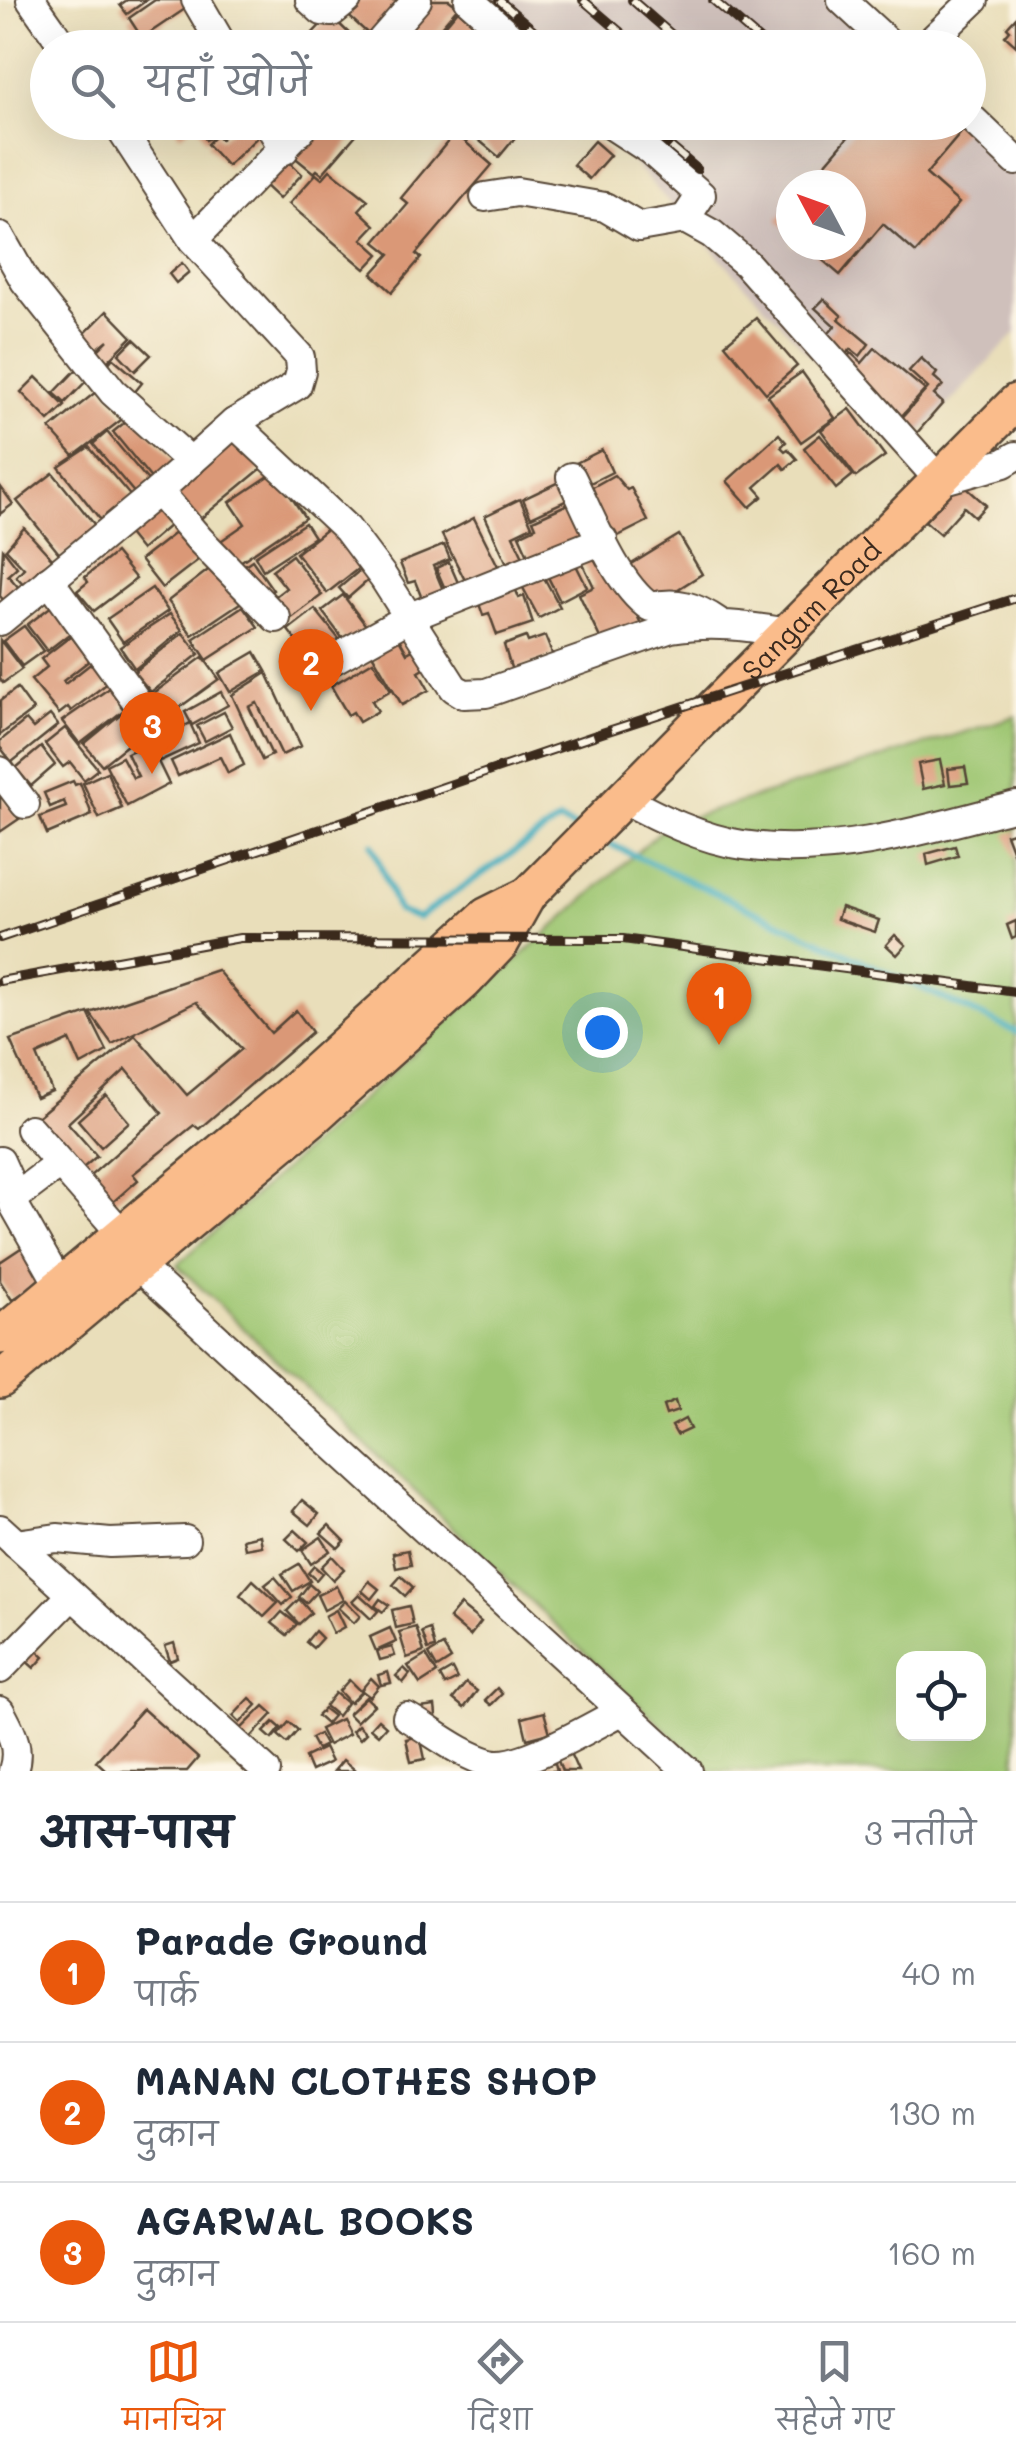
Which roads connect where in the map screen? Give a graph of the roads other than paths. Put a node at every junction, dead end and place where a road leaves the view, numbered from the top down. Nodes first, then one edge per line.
1 (31, 0) edge
2 (196, 0) edge
3 (310, 0) edge
4 (347, 0) edge
5 (416, 0) edge
6 (469, 0) edge
7 (842, 0) edge
8 (971, 1) edge
9 (52, 30) edge
10 (214, 30) edge
11 (390, 30) edge
12 (503, 30) edge
13 (874, 30) edge
14 (942, 30) edge
15 (986, 133) edge
16 (128, 140) edge
17 (278, 140) edge
18 (293, 140) edge
19 (635, 140) edge
20 (284, 150) junction
21 (1016, 161) edge
22 (484, 197) dead end
23 (685, 219) junction
24 (0, 237) edge
25 (194, 240) junction
26 (1016, 402) edge
27 (234, 423) junction
28 (1016, 456) edge
29 (191, 462) junction
30 (571, 478) dead end
31 (940, 481) junction
32 (158, 491) junction
33 (603, 540) junction
34 (49, 580) junction
35 (410, 617) junction
36 (276, 618) dead end
37 (0, 621) edge
38 (720, 623) junction
39 (788, 633) junction
40 (322, 666) dead end
41 (146, 714) dead end
42 (0, 771) edge
43 (26, 804) dead end
44 (614, 806) junction
45 (1016, 806) edge
46 (30, 1129) dead end
47 (0, 1161) edge
48 (59, 1164) junction
49 (11, 1212) edge
50 (124, 1248) junction
51 (60, 1286) junction
52 (0, 1336) edge
53 (0, 1380) edge
54 (8, 1537) edge
55 (185, 1540) dead end
56 (72, 1594) junction
57 (0, 1669) edge
58 (0, 1711) edge
59 (622, 1711) junction
60 (407, 1717) dead end
61 (13, 1771) edge
62 (266, 1771) edge
63 (688, 1771) edge

1 - 9 street
2 - 10 street
3 - 4 street
5 - 11 street
6 - 12 street
7 - 13 street
8 - 14 street
15 - 21 street
16 - 25 street
17 - 20 street
18 - 20 street
19 - 23 street
20 - 25 street
22 - 23 street
23 - 31 street
24 - 29 street
25 - 27 street
26 - 31 main road, Sangam Road
27 - 29 street
27 - 35 street
28 - 31 street
29 - 32 street
30 - 33 street
31 - 39 main road, Sangam Road
32 - 34 street
32 - 36 street
33 - 35 street
33 - 38 street
34 - 37 street
34 - 41 street
35 - 38 street
35 - 40 street
38 - 39 street
39 - 44 main road, Sangam Road
42 - 43 street
44 - 45 street
44 - 50 main road, Sangam Road
46 - 48 street
47 - 49 street
48 - 49 street
48 - 50 street
49 - 51 street
50 - 51 main road
50 - 53 main road
50 - 59 street
51 - 52 main road
54 - 55 street
54 - 56 street
56 - 57 street
56 - 62 street
58 - 61 street
59 - 60 street
59 - 63 street

